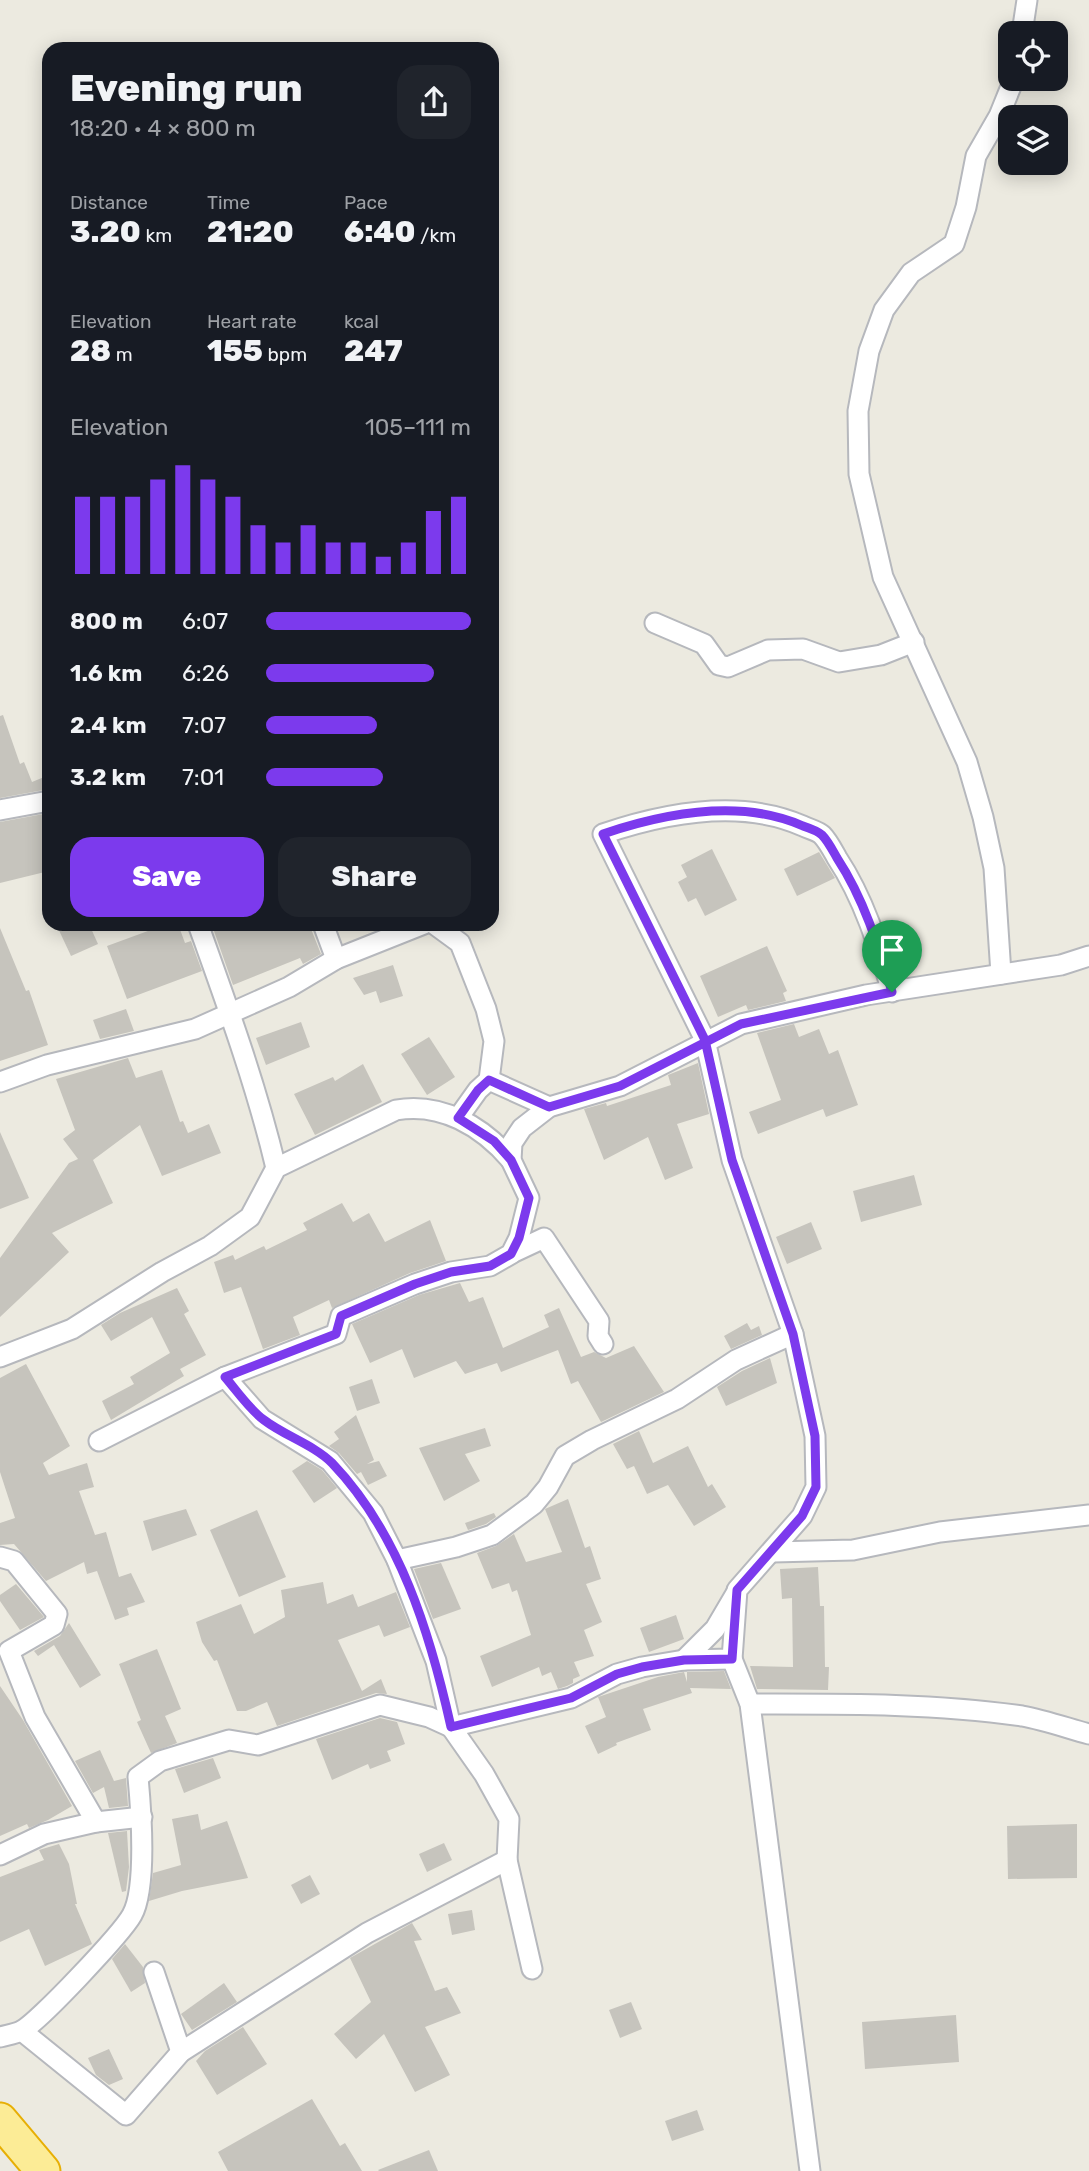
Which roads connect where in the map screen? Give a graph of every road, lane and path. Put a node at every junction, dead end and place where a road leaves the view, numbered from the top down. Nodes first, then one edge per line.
1 (1027, 0) edge
2 (1024, 21) edge
3 (1009, 91) edge
4 (655, 623) dead end
5 (914, 642) junction
6 (42, 802) edge
7 (0, 810) edge
8 (201, 931) edge
9 (326, 931) edge
10 (406, 931) edge
11 (444, 931) edge
12 (1089, 956) edge
13 (336, 959) junction
14 (1001, 974) junction
15 (892, 992) junction
16 (232, 1014) junction
17 (705, 1040) junction
18 (489, 1080) junction
19 (0, 1082) edge
20 (549, 1107) junction
21 (458, 1118) junction
22 (511, 1160) junction
23 (276, 1168) junction
24 (511, 1254) junction
25 (793, 1334) junction
26 (603, 1344) dead end
27 (0, 1357) edge
28 (225, 1377) junction
29 (99, 1441) dead end
30 (1089, 1515) edge
31 (773, 1552) junction
32 (0, 1557) edge
33 (397, 1560) junction
34 (737, 1590) junction
35 (732, 1659) junction
36 (684, 1660) junction
37 (750, 1704) junction
38 (451, 1727) junction
39 (1089, 1734) edge
40 (142, 1817) junction
41 (96, 1822) junction
42 (0, 1856) edge
43 (507, 1860) junction
44 (532, 1969) dead end
45 (153, 1972) dead end
46 (22, 2031) junction
47 (0, 2036) edge
48 (181, 2052) junction
49 (0, 2120) edge
50 (43, 2171) edge
51 (810, 2171) edge

1 - 2 street
3 - 5 street
4 - 5 street
5 - 14 street
6 - 7 street
8 - 16 street
9 - 13 street
10 - 13 street
11 - 18 street
12 - 14 street
13 - 16 street
14 - 15 street
15 - 17 street
15 - 17 street
16 - 19 street
16 - 23 street
17 - 20 street
17 - 25 street
18 - 20 street
18 - 21 street
20 - 22 street
21 - 22 street
21 - 23 street
22 - 24 street
23 - 27 street
24 - 26 street
24 - 28 street
25 - 31 street
25 - 33 street
28 - 29 street
28 - 33 street
30 - 31 street
31 - 34 street
32 - 41 street
33 - 38 street
34 - 35 street
34 - 36 street
35 - 36 street
35 - 37 street
36 - 38 street
37 - 39 street
37 - 51 street
38 - 40 street
38 - 43 street
40 - 41 street
40 - 46 street
41 - 42 street
43 - 44 street
43 - 48 street
45 - 48 street
46 - 47 street
46 - 48 street
49 - 50 highway

